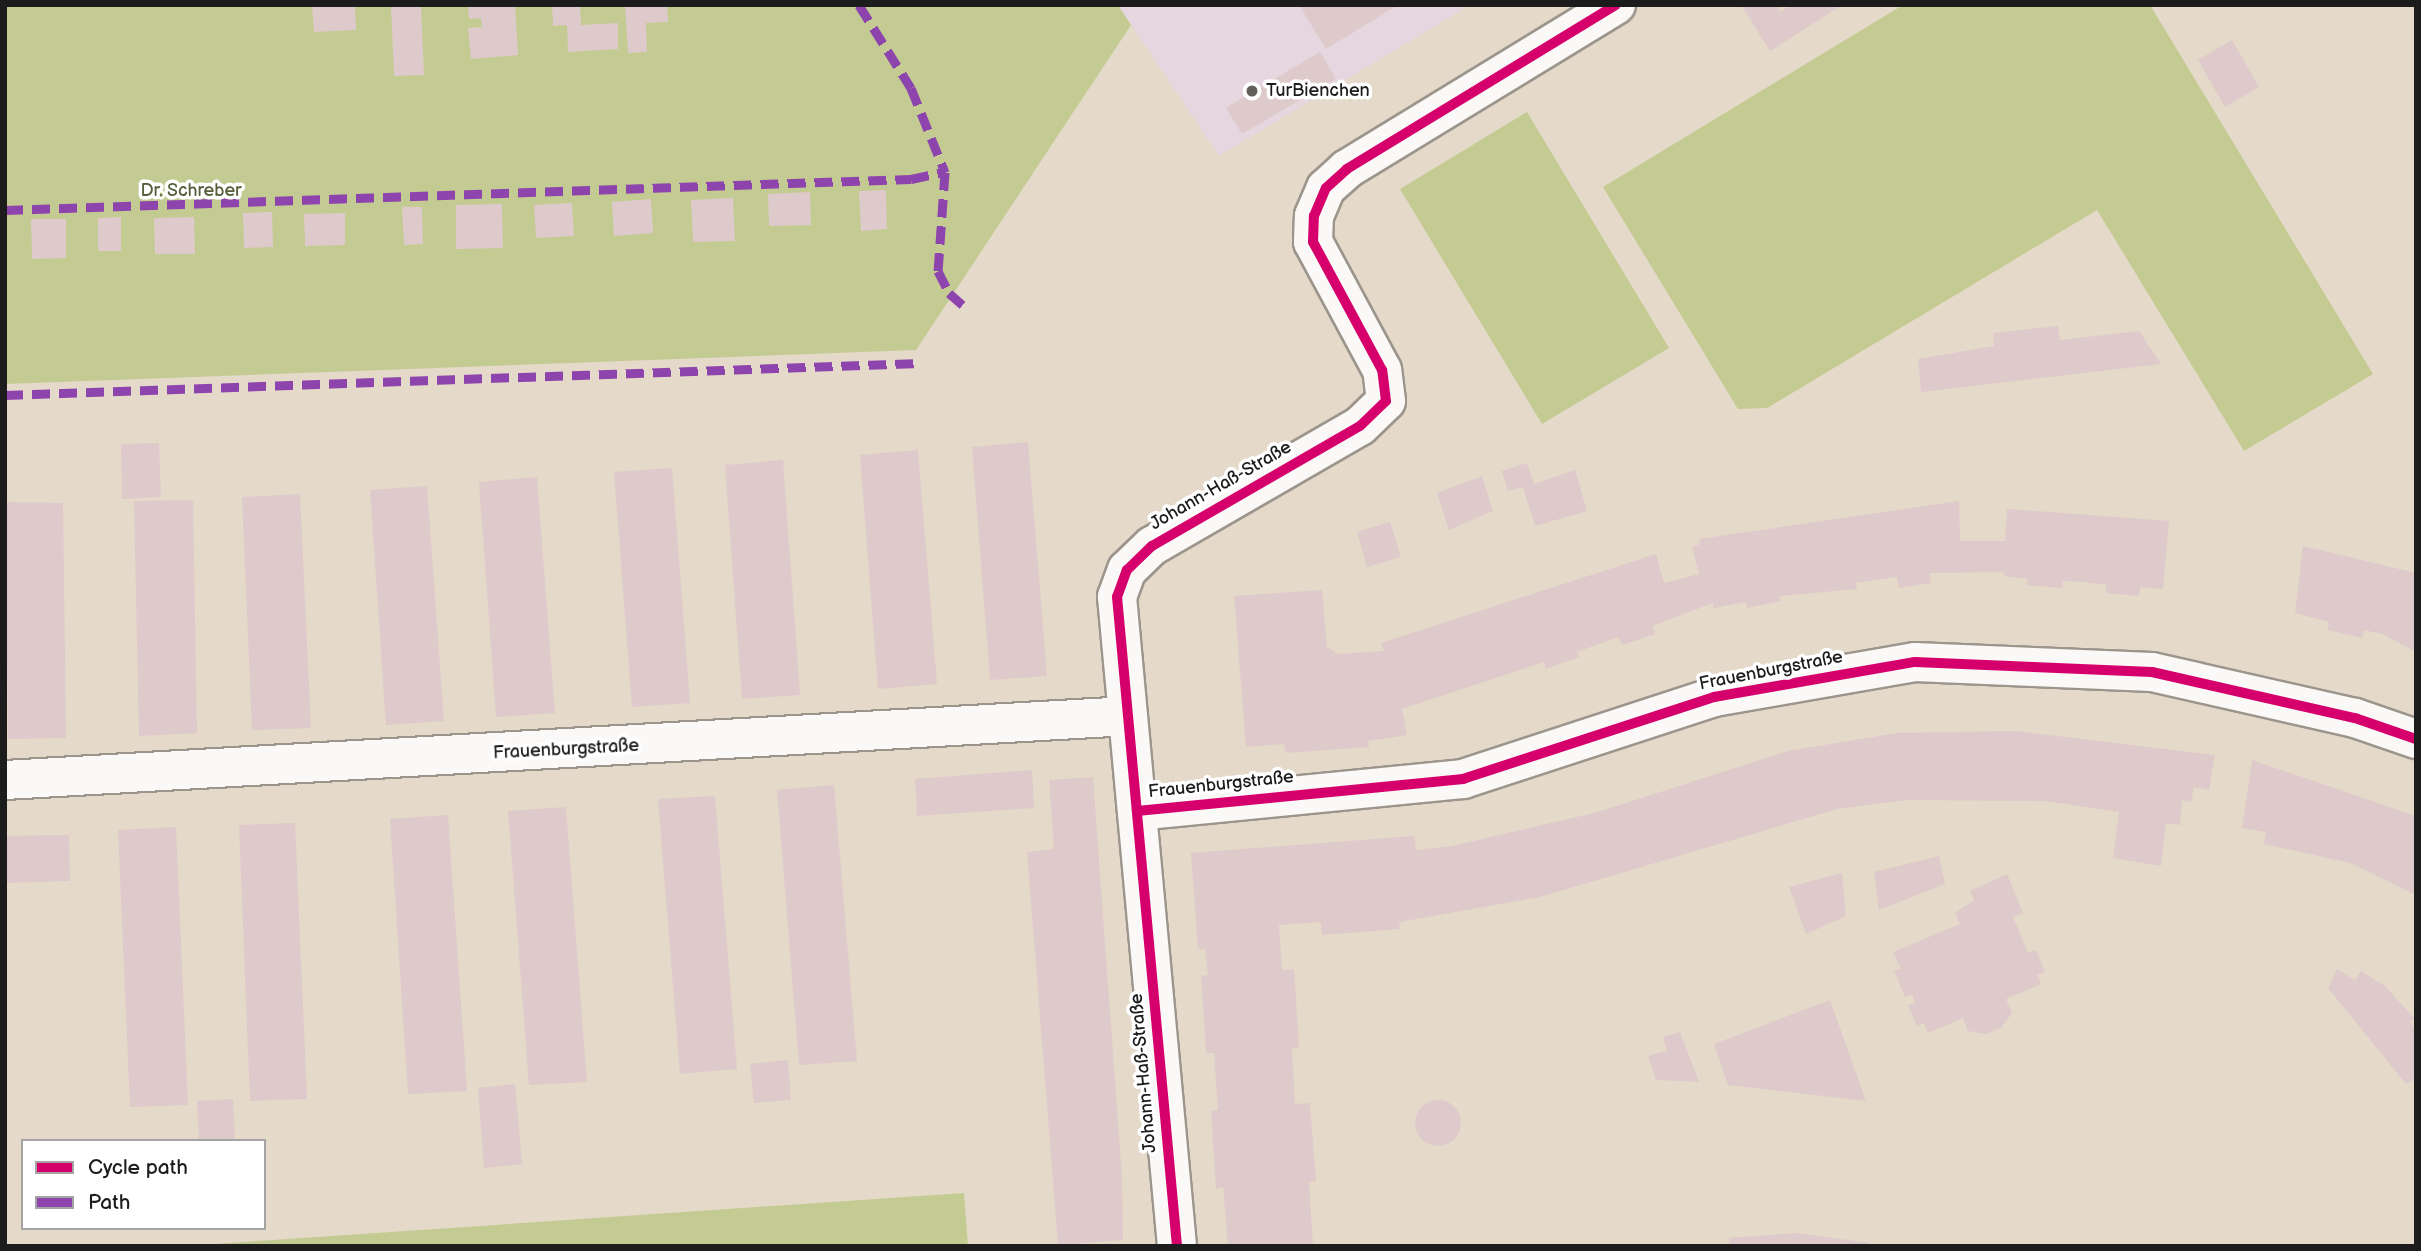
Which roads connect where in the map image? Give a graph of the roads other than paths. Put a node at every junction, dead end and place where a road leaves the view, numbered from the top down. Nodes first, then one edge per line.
1 (1616, 5) edge
2 (1127, 716) junction
3 (2416, 740) edge
4 (5, 780) edge
5 (1137, 811) junction
6 (1177, 1246) edge

1 - 2 street, Johann-Haß-Straße
2 - 4 street, Frauenburgstraße
2 - 5 street, Johann-Haß-Straße
3 - 5 street, Frauenburgstraße
5 - 6 street, Johann-Haß-Straße

